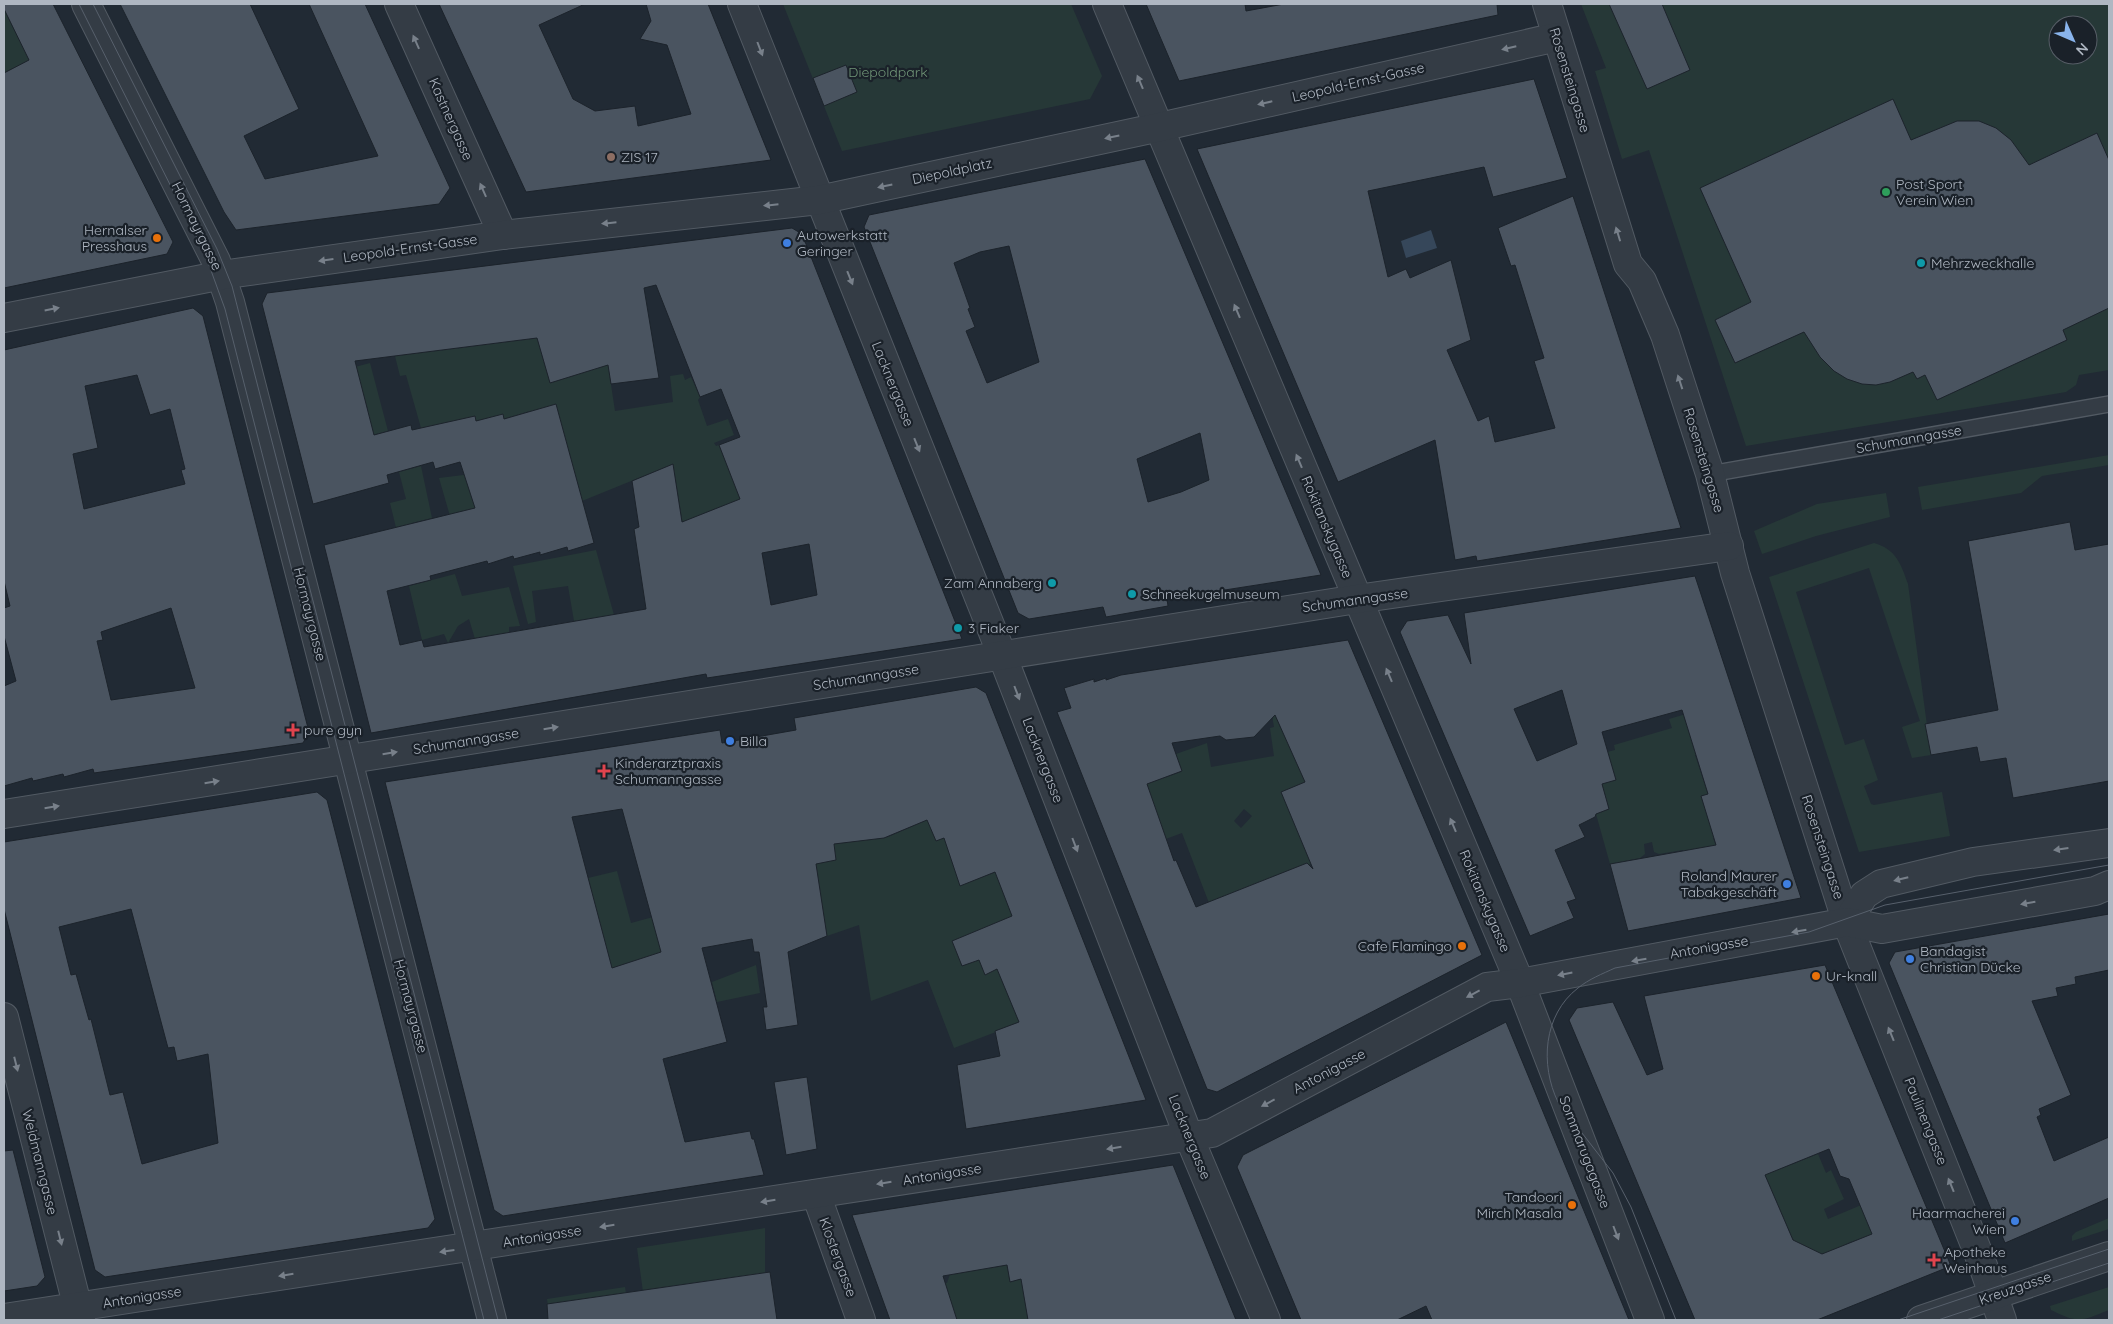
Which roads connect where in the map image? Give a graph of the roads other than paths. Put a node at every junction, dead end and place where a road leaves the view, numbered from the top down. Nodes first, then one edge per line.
1 (86, 4) edge
2 (399, 4) edge
3 (742, 4) edge
4 (1107, 4) edge
5 (1547, 4) edge
6 (1557, 37) junction
7 (1160, 127) junction
8 (819, 200) junction
9 (503, 235) junction
10 (221, 275) junction
11 (4, 318) edge
12 (2109, 404) edge
13 (1710, 474) junction
14 (1729, 546) junction
15 (1357, 600) junction
16 (1002, 655) junction
17 (348, 760) junction
18 (4, 814) edge
19 (2109, 842) edge
20 (2109, 885) edge
21 (1847, 922) junction
22 (1520, 983) junction
23 (4, 1016) edge
24 (1189, 1136) junction
25 (816, 1194) junction
26 (473, 1247) junction
27 (2109, 1256) edge
28 (1998, 1308) edge
29 (79, 1314) edge
30 (4, 1318) edge
31 (492, 1320) edge
32 (861, 1320) edge
33 (1266, 1320) edge
34 (1650, 1320) edge
35 (1921, 1320) edge

1 - 10 street, Hormayrgasse
9 -> 2 street, Kastnergasse
3 -> 8 street
7 -> 4 street
5 - 6 street, Rosensteingasse
6 -> 7 street, Leopold-Ernst-Gasse
13 -> 6 street, Rosensteingasse
7 -> 8 street, Diepoldplatz
15 -> 7 street, Rokitanskygasse
8 -> 9 street, Leopold-Ernst-Gasse
8 -> 16 street, Lacknergasse
9 -> 10 street, Leopold-Ernst-Gasse
11 -> 10 street, Leopold-Ernst-Gasse
10 - 17 street, Hormayrgasse
12 - 13 lane, Schumanngasse
13 - 14 street, Rosensteingasse
14 - 15 street, Schumanngasse
14 - 21 street, Rosensteingasse
15 - 16 street, Schumanngasse
22 -> 15 street, Rokitanskygasse
17 -> 16 street, Schumanngasse
16 -> 24 street, Lacknergasse
18 -> 17 street, Schumanngasse
17 - 26 street, Hormayrgasse
19 -> 21 street
20 -> 21 street, Antonigasse
21 -> 22 street, Antonigasse
28 -> 21 street, Paulinengasse
22 -> 24 street, Antonigasse
22 -> 34 street, Sommarugagasse
23 -> 29 street, Weidmanngasse
24 -> 25 street, Antonigasse
24 - 33 street, Lacknergasse
25 -> 26 street, Antonigasse
25 - 32 street, Klostergasse
26 -> 29 street, Antonigasse
26 - 31 street, Hormayrgasse
27 - 28 street, Kreuzgasse
28 - 35 street, Kreuzgasse
29 - 30 street, Antonigasse

